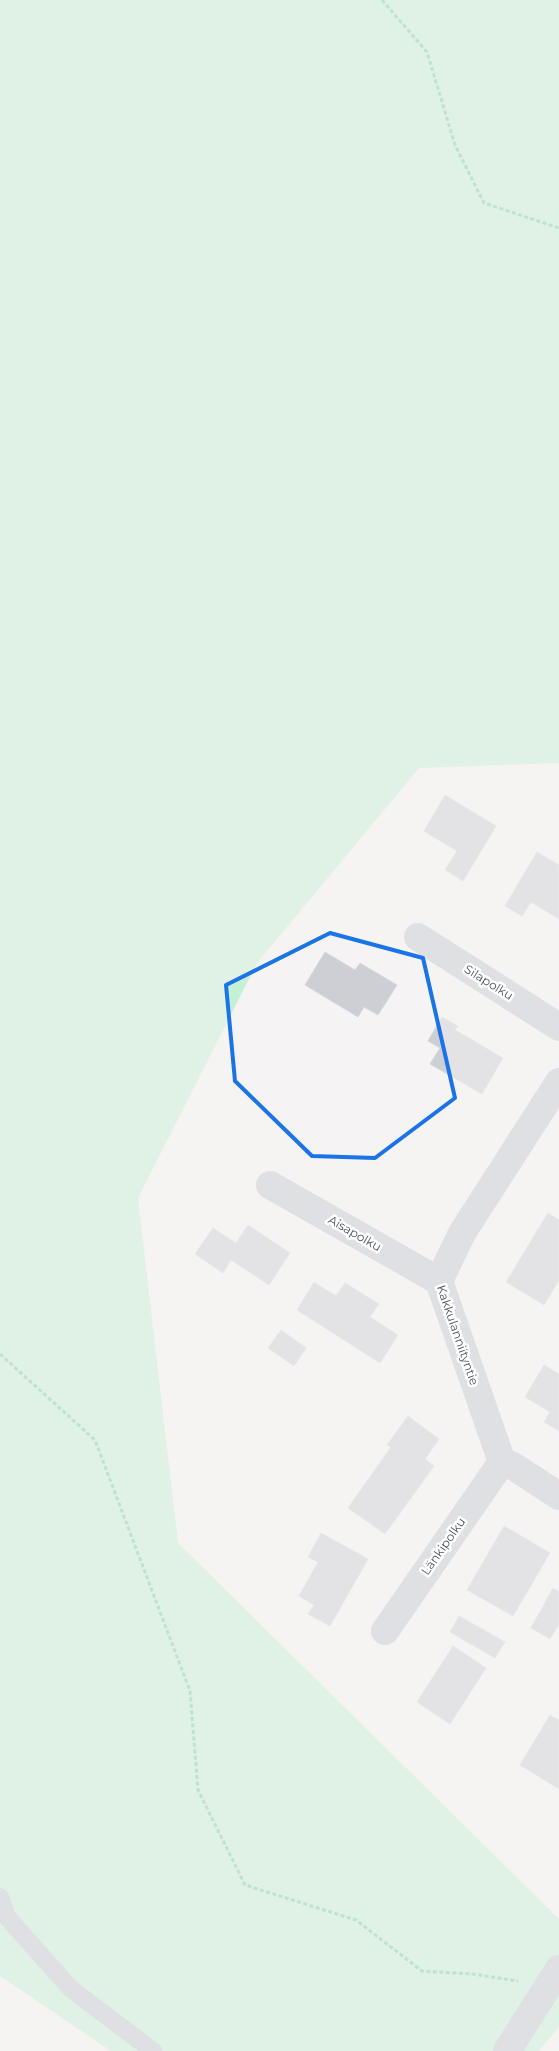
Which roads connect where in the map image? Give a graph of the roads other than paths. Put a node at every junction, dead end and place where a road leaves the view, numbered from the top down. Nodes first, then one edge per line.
1 (418, 937) dead end
2 (559, 1027) edge
3 (559, 1082) edge
4 (270, 1185) dead end
5 (439, 1281) junction
6 (502, 1462) junction
7 (559, 1496) edge
8 (385, 1631) dead end
9 (0, 1897) edge
10 (554, 1978) edge
11 (153, 2051) edge
12 (507, 2051) edge

1 - 2 street, Silapolku
3 - 5 street, Kakkulanniityntie
4 - 5 street, Aisapolku
5 - 6 street, Kakkulanniityntie
6 - 7 street
6 - 8 street, Länkipolku
9 - 11 lane
10 - 12 street

